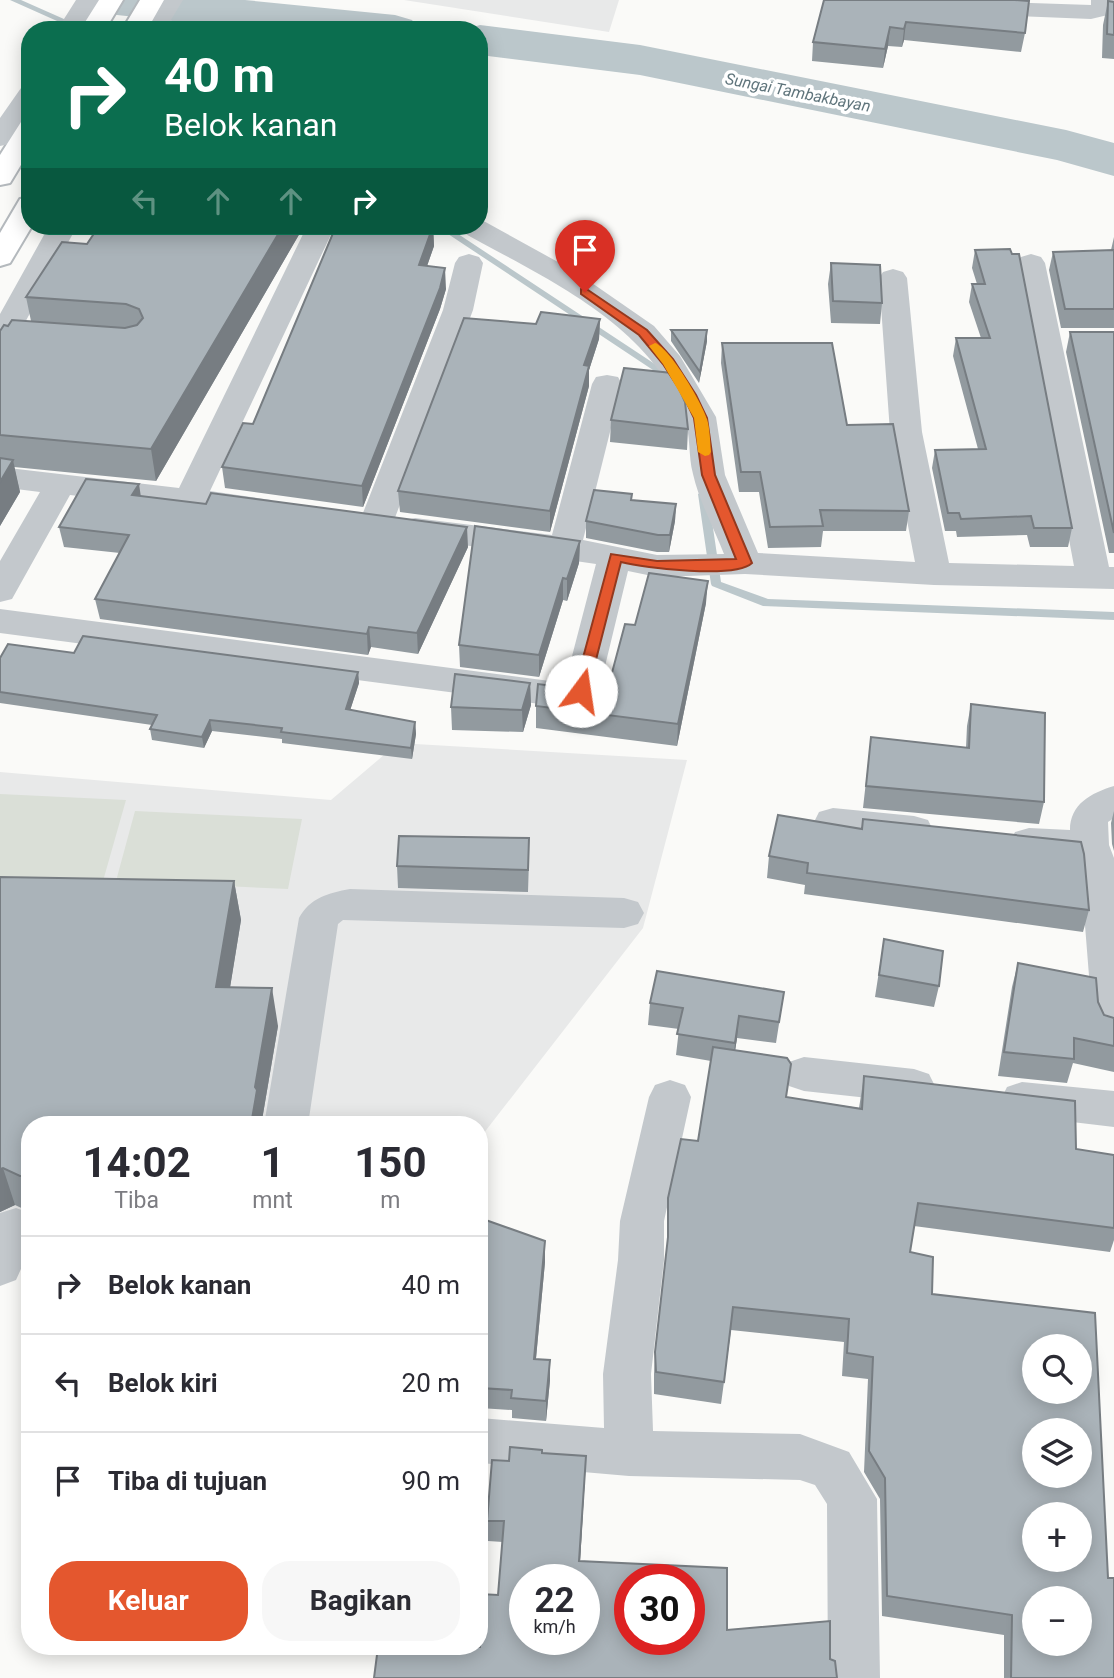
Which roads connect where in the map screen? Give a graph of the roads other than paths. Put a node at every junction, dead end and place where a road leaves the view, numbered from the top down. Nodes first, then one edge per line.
1 (88, 0) edge
2 (111, 0) edge
3 (152, 0) edge
4 (171, 0) edge
5 (958, 0) edge
6 (1102, 6) edge
7 (75, 21) edge
8 (98, 21) edge
9 (139, 21) edge
10 (158, 21) edge
11 (21, 106) edge
12 (0, 137) edge
13 (21, 143) edge
14 (0, 177) edge
15 (21, 227) edge
16 (30, 235) edge
17 (59, 235) edge
18 (317, 235) edge
19 (488, 235) edge
20 (469, 262) dead end
21 (1031, 263) dead end
22 (3, 270) edge
23 (893, 278) dead end
24 (11, 340) edge
25 (607, 384) dead end
26 (0, 477) edge
27 (61, 483) junction
28 (191, 497) junction
29 (283, 510) edge
30 (565, 547) junction
31 (615, 557) junction
32 (745, 563) junction
33 (934, 574) junction
34 (1104, 579) edge
35 (0, 591) edge
36 (0, 621) edge
37 (1114, 800) edge
38 (833, 822) edge
39 (952, 834) edge
40 (992, 838) edge
41 (1102, 866) edge
42 (624, 913) dead end
43 (1114, 1026) edge
44 (804, 1074) dead end
45 (670, 1097) dead end
46 (1114, 1109) edge
47 (287, 1116) edge
48 (488, 1442) edge
49 (629, 1453) junction
50 (853, 1678) edge

1 - 7 street
2 - 8 highway
3 - 9 highway
4 - 10 street
5 - 6 street
11 - 12 street
13 - 14 highway
15 - 22 highway
16 - 22 street
17 - 24 street
18 - 28 street
19 - 32 street
20 - 30 street
21 - 34 street
23 - 33 street
25 - 30 street
26 - 27 street
27 - 28 street
27 - 35 street
28 - 29 street
30 - 31 street
31 - 32 street
31 - 36 street
32 - 33 street
33 - 34 street
37 - 41 street
38 - 39 street
40 - 41 street
41 - 43 street
42 - 47 street
44 - 46 street
45 - 49 street
48 - 49 street
49 - 50 street

